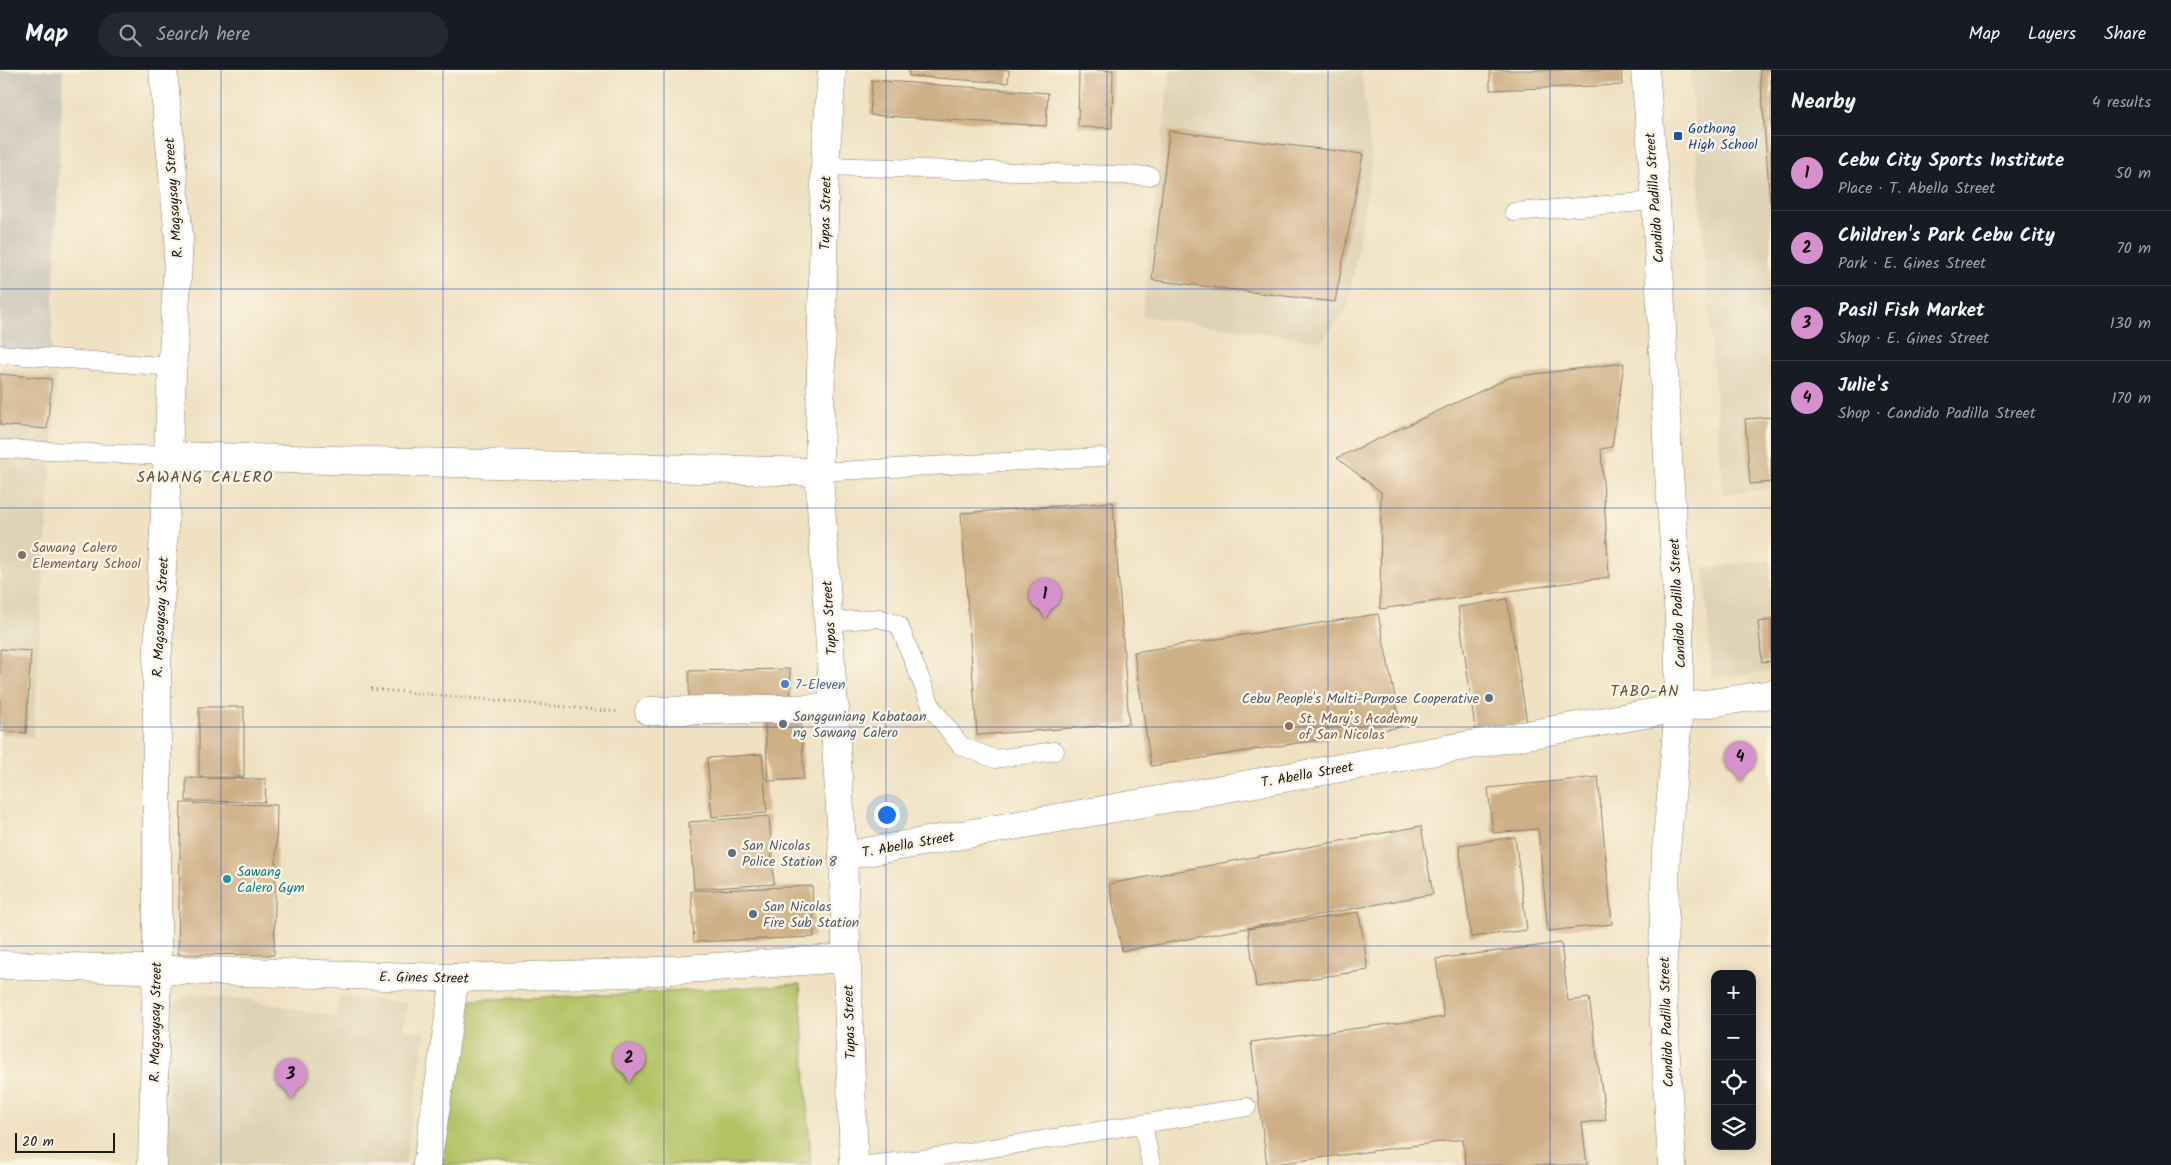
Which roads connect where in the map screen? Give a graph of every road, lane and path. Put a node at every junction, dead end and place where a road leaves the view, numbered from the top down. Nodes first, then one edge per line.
1 (163, 70) edge
2 (832, 70) edge
3 (1645, 70) edge
4 (826, 166) junction
5 (1150, 176) dead end
6 (1656, 201) junction
7 (1514, 212) dead end
8 (0, 354) edge
9 (173, 367) junction
10 (0, 449) edge
11 (168, 456) junction
12 (1101, 457) dead end
13 (820, 472) junction
14 (829, 622) junction
15 (370, 689) dead end
16 (1771, 694) edge
17 (835, 708) junction
18 (1679, 708) junction
19 (649, 711) joint
20 (1055, 750) dead end
21 (843, 856) junction
22 (847, 958) junction
23 (0, 965) edge
24 (157, 969) junction
25 (455, 978) junction
26 (1247, 1107) dead end
27 (1143, 1124) junction
28 (152, 1165) edge
29 (427, 1165) edge
30 (854, 1165) edge
31 (868, 1165) edge
32 (1151, 1165) edge
33 (1672, 1165) edge

1 - 9 street, R. Magsaysay Street
2 - 4 street, Tupas Street
3 - 6 street, Candido Padilla Street
4 - 5 lane
4 - 13 street, Tupas Street
6 - 7 lane
6 - 18 street, Candido Padilla Street
8 - 9 lane
9 - 11 street, R. Magsaysay Street
10 - 11 lane
11 - 13 street
11 - 24 street, R. Magsaysay Street
12 - 13 lane
13 - 14 street, Tupas Street
14 - 17 street, Tupas Street
14 - 20 lane
15 - 19 path
16 - 18 street, T. Abella Street
17 - 19 street
17 - 21 street, Tupas Street
18 - 21 street, T. Abella Street
18 - 33 street, Candido Padilla Street
21 - 22 street, Tupas Street
22 - 25 street, E. Gines Street
22 - 30 street, Tupas Street
23 - 24 street, E. Gines Street
24 - 25 street, E. Gines Street
24 - 28 street, R. Magsaysay Street
25 - 29 street
26 - 27 lane
27 - 31 lane
27 - 32 lane

